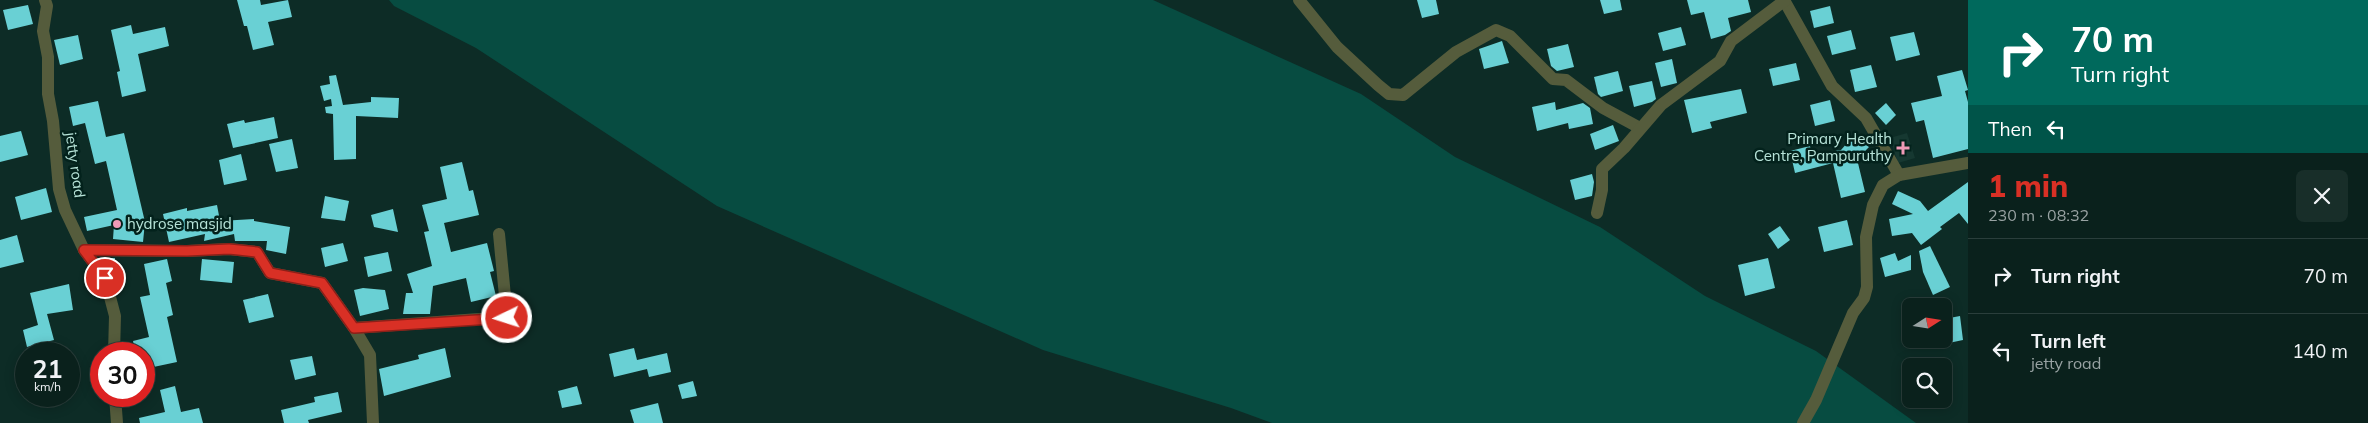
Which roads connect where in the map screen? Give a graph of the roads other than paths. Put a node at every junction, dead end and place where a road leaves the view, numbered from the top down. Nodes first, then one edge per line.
1 (45, 0) edge
2 (1299, 0) edge
3 (1784, 1) edge
4 (1640, 128) junction
5 (1968, 163) edge
6 (1899, 176) junction
7 (1597, 213) dead end
8 (499, 234) dead end
9 (84, 250) junction
10 (354, 328) junction
11 (114, 342) edge
12 (116, 407) edge
13 (117, 423) edge
14 (373, 423) edge
15 (1803, 423) edge

1 - 9 street, jetty road
2 - 4 street
3 - 4 street
3 - 6 street
4 - 7 street
5 - 6 street
6 - 15 street
8 - 10 street
9 - 10 street
9 - 11 street, jetty road
10 - 14 street
12 - 13 street

